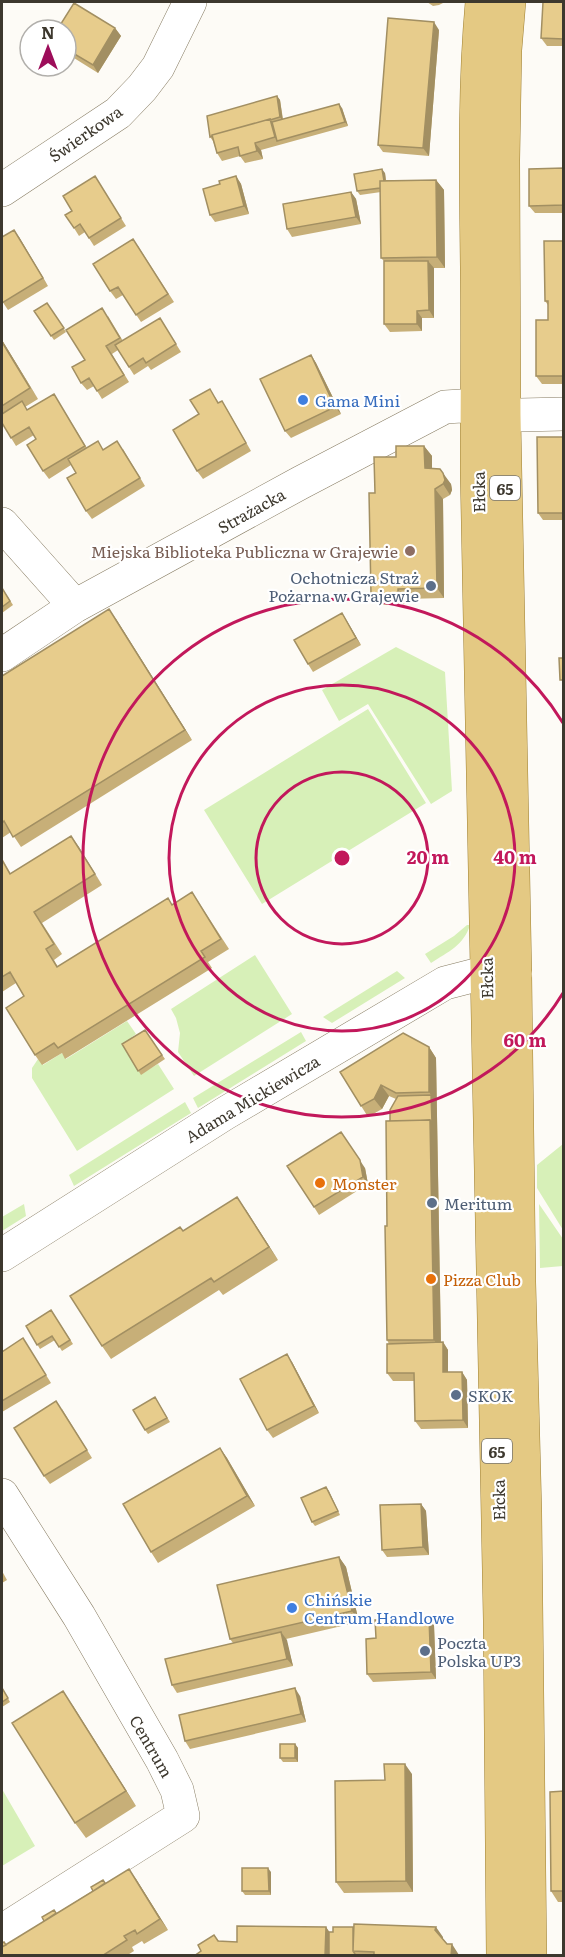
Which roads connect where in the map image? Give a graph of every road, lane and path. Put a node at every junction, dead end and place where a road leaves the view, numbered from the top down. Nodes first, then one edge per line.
1 (190, 2) edge
2 (482, 2) edge
3 (508, 2) edge
4 (2, 190) edge
5 (486, 412) junction
6 (564, 414) edge
7 (2, 524) edge
8 (75, 606) junction
9 (2, 655) edge
10 (501, 974) junction
11 (2, 1256) edge
12 (2, 1495) edge
13 (2, 1931) edge
14 (503, 1956) edge
15 (530, 1956) edge

1 - 4 street, Świerkowa
2 - 5 main road, Ełcka / 65
3 - 5 main road, Ełcka / 65
5 - 6 street, Strażacka
5 - 8 street, Strażacka
5 - 10 main road, Ełcka / 65
7 - 8 street
8 - 9 street, Strażacka
10 - 11 street, Adama Mickiewicza
10 - 14 main road, Ełcka / 65
10 - 15 main road, Ełcka / 65
12 - 13 street, Centrum

